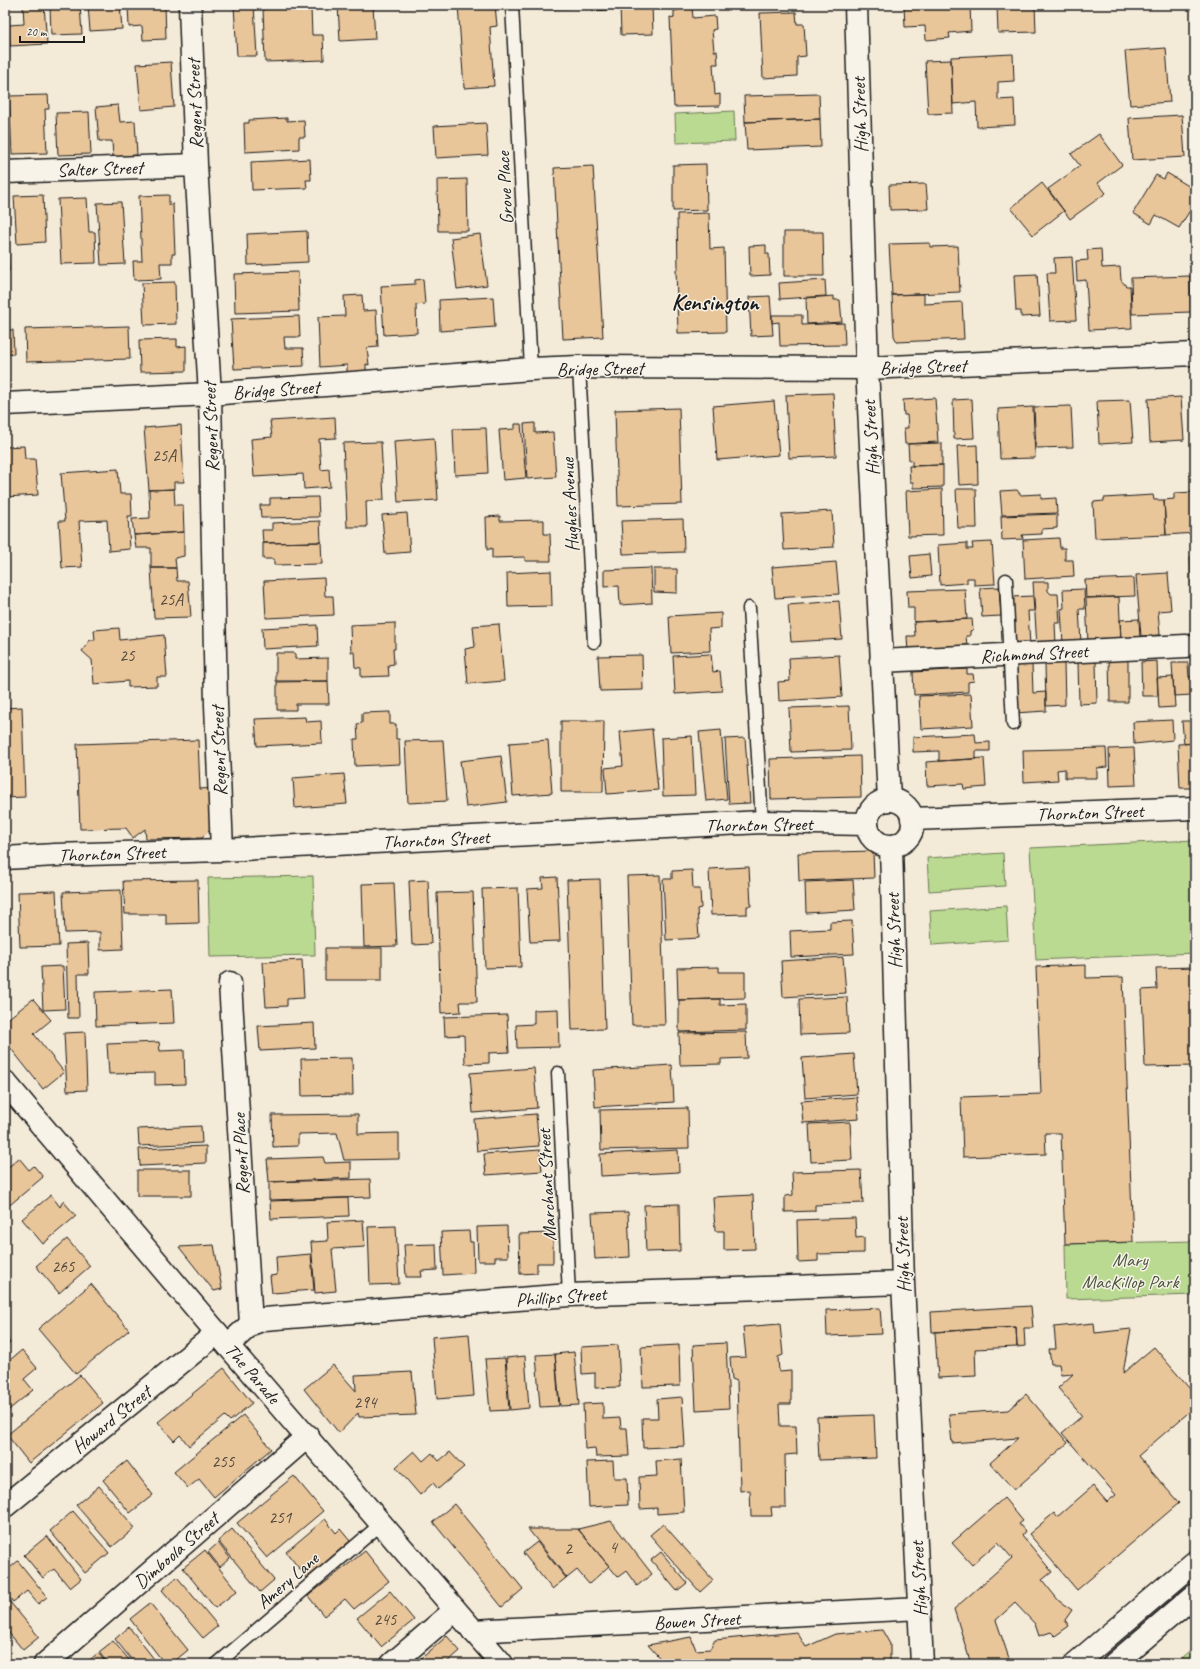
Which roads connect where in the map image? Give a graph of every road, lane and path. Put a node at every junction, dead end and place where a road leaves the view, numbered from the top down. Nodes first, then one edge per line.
1 (190, 5) edge
2 (512, 5) edge
3 (856, 5) edge
4 (196, 165) junction
5 (5, 172) edge
6 (1195, 354) edge
7 (580, 367) junction
8 (867, 368) junction
9 (531, 369) junction
10 (210, 394) junction
11 (5, 404) edge
12 (1006, 580) dead end
13 (749, 608) dead end
14 (594, 642) dead end
15 (1186, 646) dead end
16 (1010, 654) junction
17 (882, 661) junction
18 (1013, 724) dead end
19 (889, 800) junction
20 (1195, 808) edge
21 (912, 819) junction
22 (762, 822) junction
23 (866, 824) junction
24 (891, 846) junction
25 (222, 850) junction
26 (5, 858) edge
27 (230, 983) dead end
28 (558, 1073) dead end
29 (5, 1082) edge
30 (903, 1283) junction
31 (568, 1295) junction
32 (251, 1324) junction
33 (223, 1339) junction
34 (308, 1436) junction
35 (8, 1498) edge
36 (381, 1524) junction
37 (1195, 1562) edge
38 (1195, 1596) edge
39 (920, 1608) junction
40 (455, 1610) junction
41 (473, 1631) junction
42 (45, 1664) edge
43 (217, 1664) edge
44 (392, 1664) edge
45 (502, 1664) edge
46 (922, 1664) edge
47 (1074, 1664) edge
48 (1114, 1664) edge

1 - 4 main road, Regent Street
2 - 9 lane, Grove Place
3 - 8 main road, High Street
4 - 5 main road, Salter Street
4 - 10 main road, Regent Street
6 - 8 main road, Bridge Street
7 - 8 main road, Bridge Street
7 - 9 main road, Bridge Street
7 - 14 lane, Hughes Avenue
8 - 17 main road, High Street
9 - 10 main road, Bridge Street
10 - 11 main road, Bridge Street
10 - 25 main road, Regent Street
12 - 16 lane
13 - 22 lane
15 - 16 main road, Richmond Street
16 - 17 main road, Richmond Street
16 - 18 lane
17 - 19 main road, High Street
19 - 21 main road
19 - 23 main road
20 - 21 main road, Thornton Street
21 - 24 main road
22 - 23 main road, Thornton Street
22 - 25 main road, Thornton Street
23 - 24 main road
24 - 30 main road, High Street
25 - 26 main road, Thornton Street
27 - 32 main road, Regent Place
28 - 31 lane, Marchant Street
29 - 33 main road, The Parade
30 - 31 main road, Phillips Street
30 - 39 main road, High Street
31 - 32 main road, Phillips Street
32 - 33 main road, Phillips Street
33 - 34 main road, The Parade
33 - 35 main road, Howard Street
34 - 36 main road, The Parade
34 - 42 main road, Dimboola Street
36 - 40 main road, The Parade
36 - 43 lane, Amery Lane
37 - 47 main road
38 - 48 main road
39 - 41 main road, Bowen Street
39 - 46 main road, High Street
40 - 41 main road, The Parade
40 - 44 main road
41 - 45 main road, The Parade

